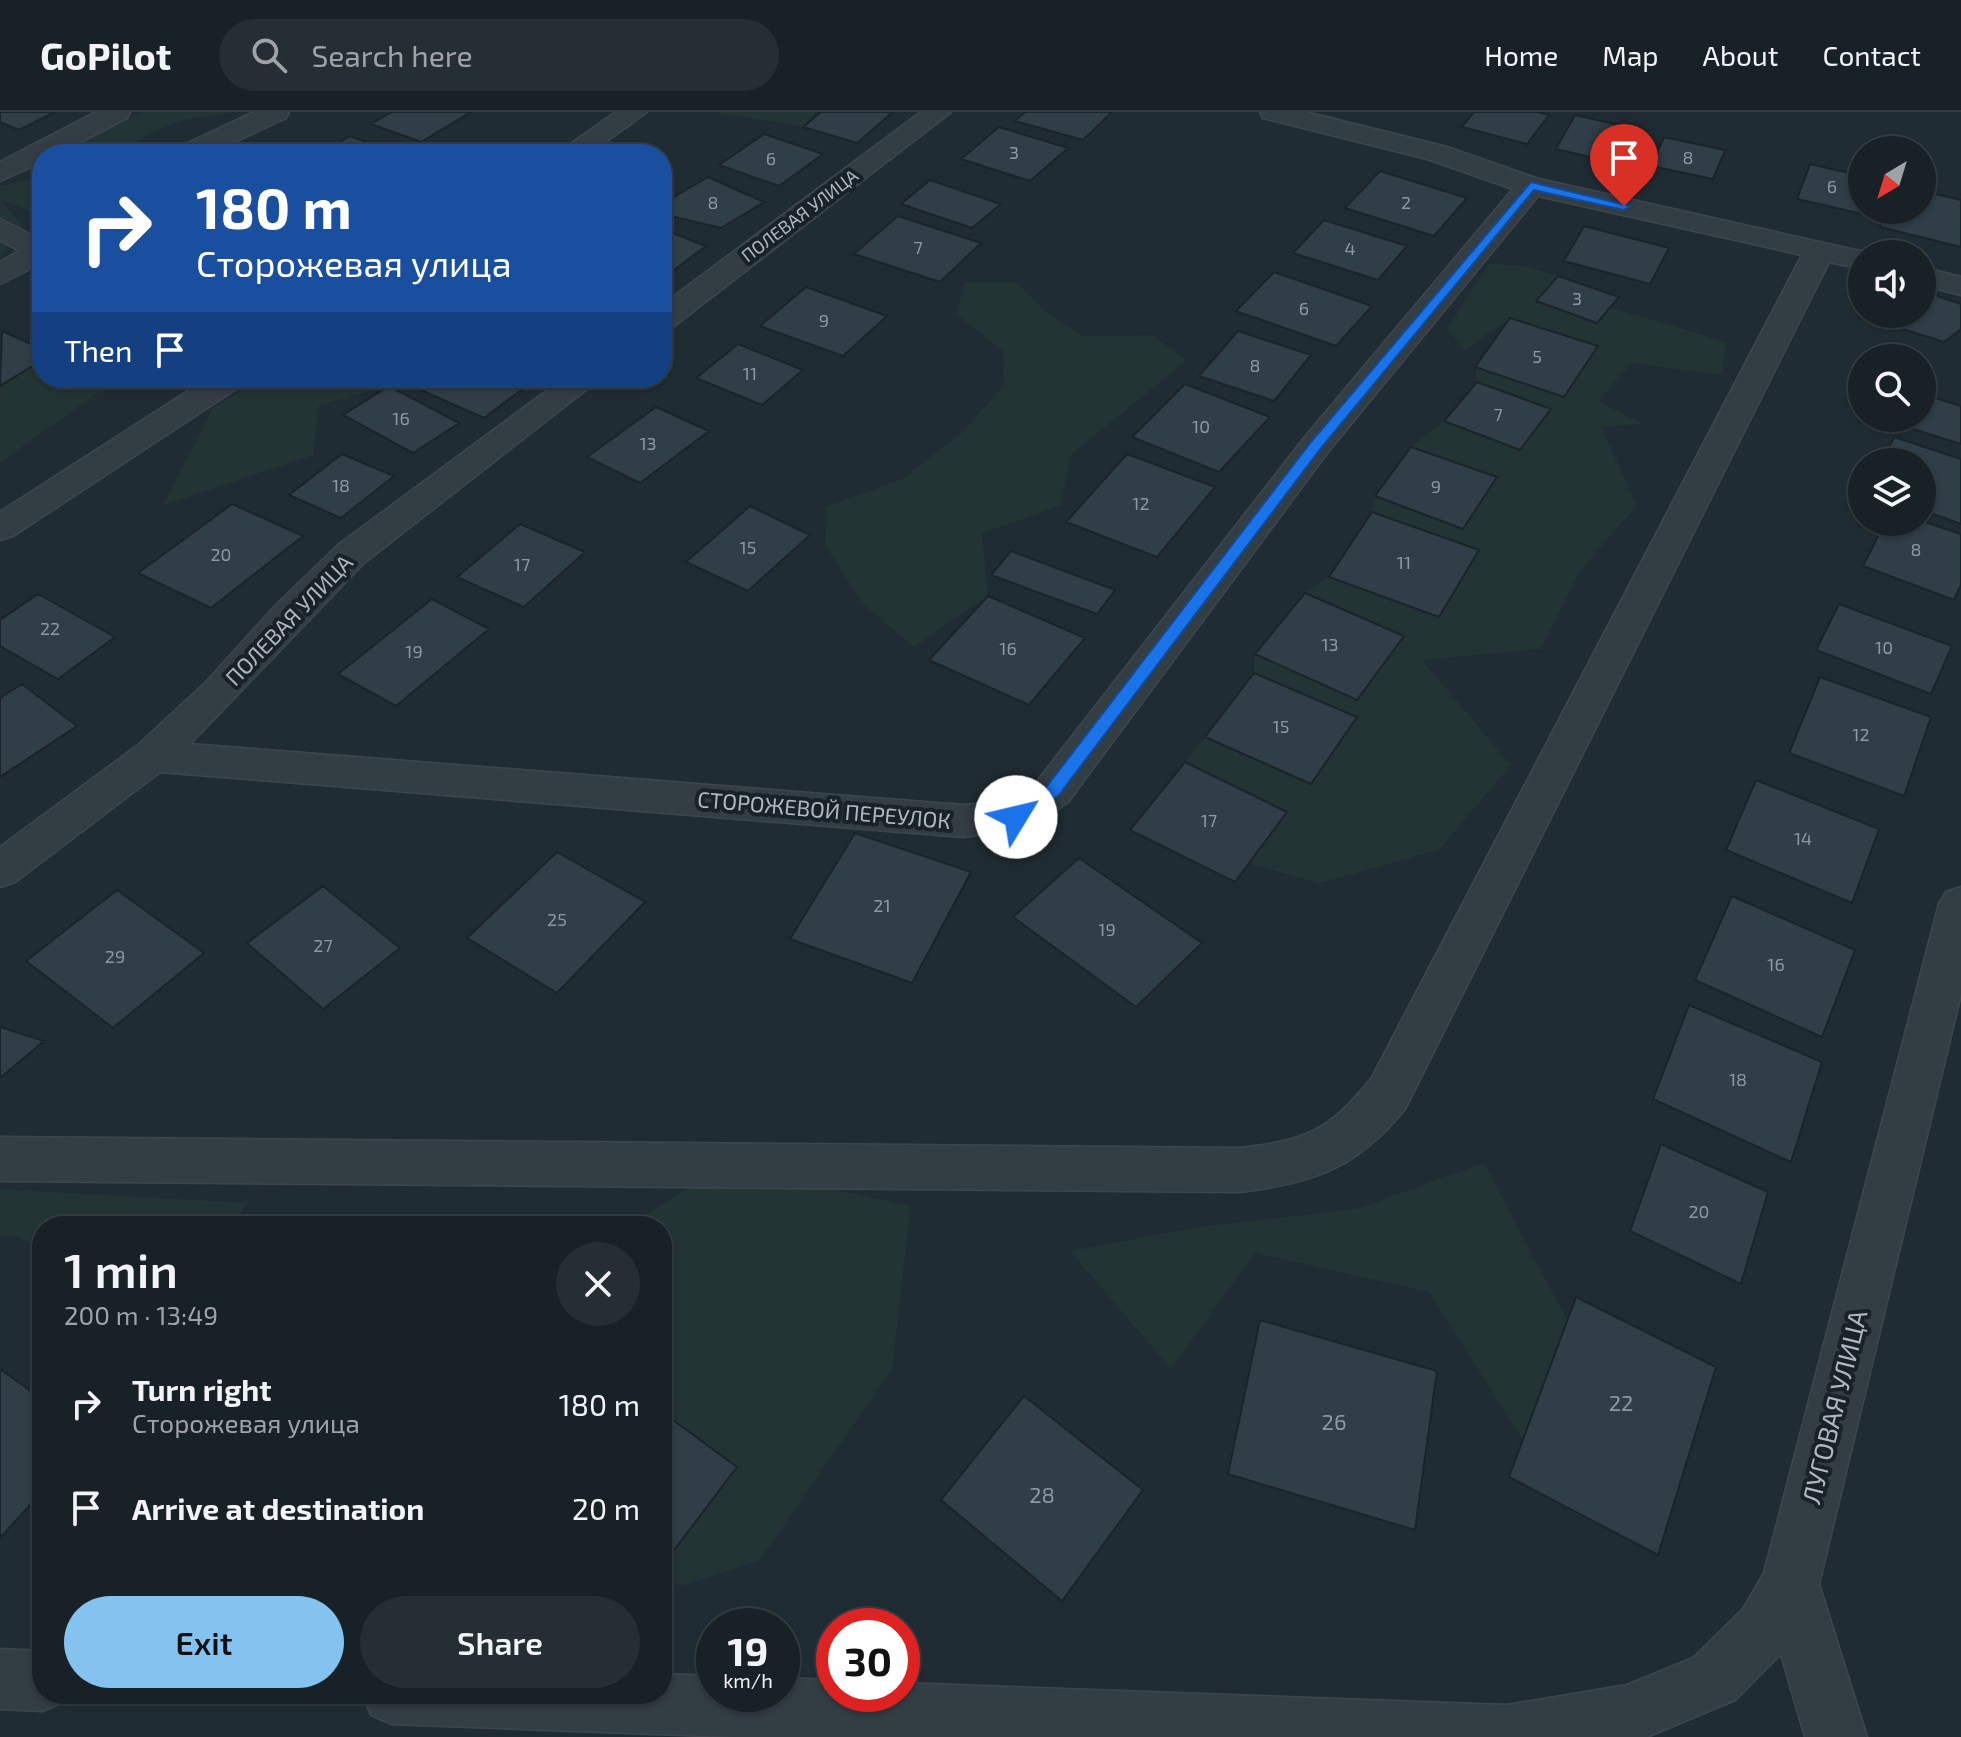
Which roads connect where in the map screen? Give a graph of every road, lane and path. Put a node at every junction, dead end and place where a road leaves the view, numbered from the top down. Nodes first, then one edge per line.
1 (117, 112) edge
2 (276, 112) edge
3 (634, 112) edge
4 (938, 112) edge
5 (1273, 112) edge
6 (56, 144) edge
7 (208, 144) edge
8 (585, 144) edge
9 (32, 156) edge
10 (0, 173) edge
11 (1531, 186) junction
12 (0, 228) edge
13 (32, 246) edge
14 (1820, 249) junction
15 (1848, 256) edge
16 (32, 257) edge
17 (0, 275) edge
18 (1936, 280) edge
19 (1961, 286) edge
20 (672, 312) edge
21 (215, 388) edge
22 (572, 388) edge
23 (0, 528) edge
24 (152, 756) junction
25 (0, 870) edge
26 (1961, 904) edge
27 (0, 1159) edge
28 (1790, 1584) junction
29 (0, 1679) edge
30 (32, 1681) edge
31 (662, 1704) edge
32 (1524, 1736) edge
33 (1836, 1737) edge

1 - 6 street
2 - 7 street
3 - 8 street
4 - 20 street, ПОЛЕВАЯ УЛИЦА
5 - 11 street
9 - 10 street
11 - 14 street
11 - 24 street, СТОРОЖЕВОЙ ПЕРЕУЛОК
12 - 13 street
14 - 15 street
14 - 27 street
16 - 17 street
18 - 19 street
21 - 23 street
22 - 24 street, ПОЛЕВАЯ УЛИЦА
24 - 25 street, ПОЛЕВАЯ УЛИЦА
26 - 28 street, ЛУГОВАЯ УЛИЦА
28 - 32 street, ЛУГОВАЯ УЛИЦА
28 - 33 street
29 - 30 street
31 - 32 street, ЛУГОВАЯ УЛИЦА

